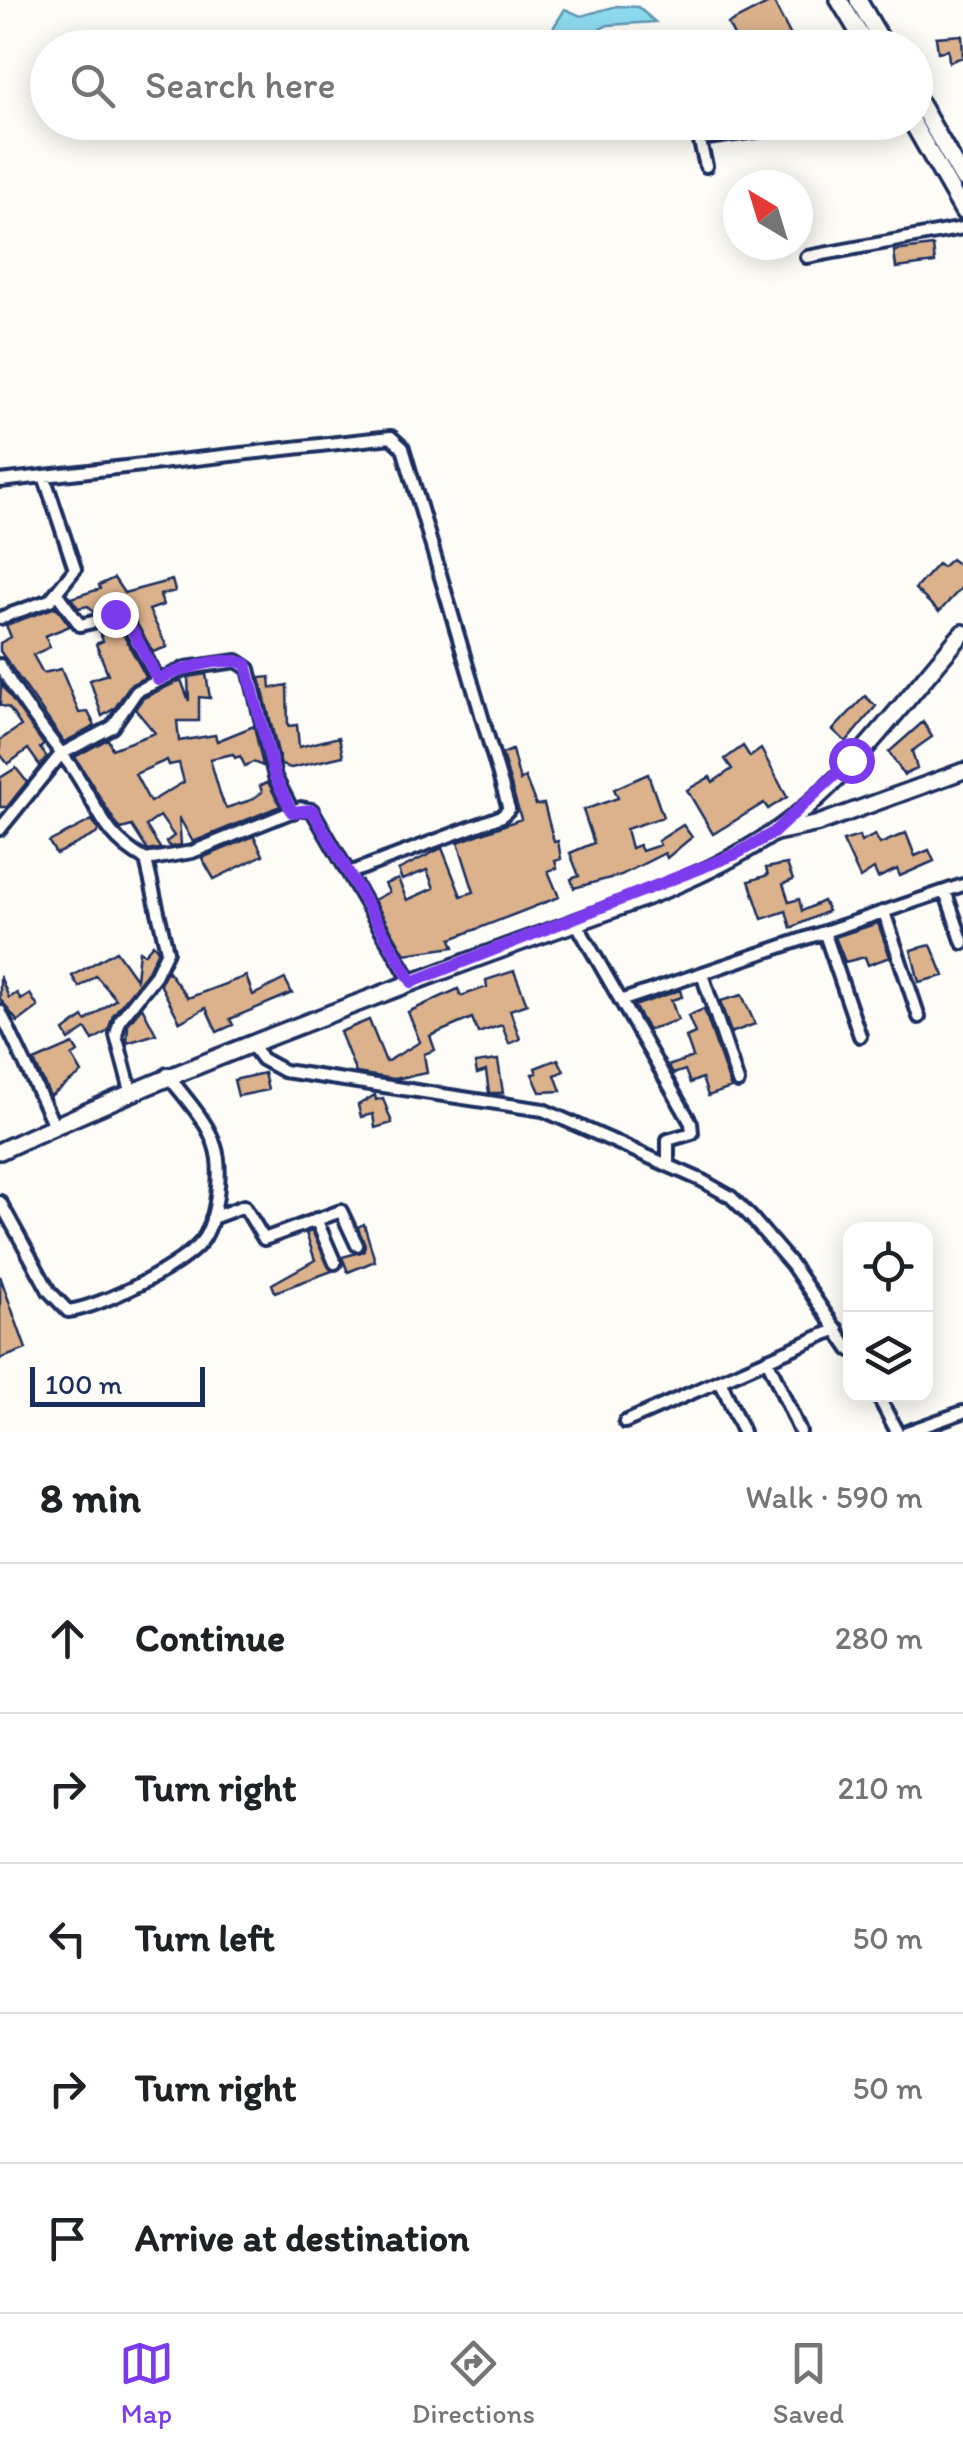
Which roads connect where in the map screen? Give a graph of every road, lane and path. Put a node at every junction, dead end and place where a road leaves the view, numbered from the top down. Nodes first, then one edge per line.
1 (839, 0) edge
2 (858, 0) edge
3 (857, 30) edge
4 (876, 30) edge
5 (933, 127) edge
6 (700, 140) edge
7 (922, 140) edge
8 (706, 166) dead end
9 (963, 179) edge
10 (963, 211) edge
11 (963, 228) edge
12 (813, 257) edge
13 (44, 476) junction
14 (0, 480) edge
15 (58, 594) junction
16 (0, 618) edge
17 (963, 634) edge
18 (1, 670) edge
19 (158, 680) junction
20 (61, 754) junction
21 (963, 772) edge
22 (292, 812) junction
23 (0, 829) edge
24 (773, 833) junction
25 (146, 860) junction
26 (352, 872) junction
27 (963, 885) edge
28 (945, 891) junction
29 (884, 912) junction
30 (574, 921) junction
31 (825, 934) junction
32 (963, 943) edge
33 (702, 974) junction
34 (412, 982) junction
35 (624, 1000) junction
36 (0, 1010) edge
37 (920, 1017) dead end
38 (860, 1036) dead end
39 (250, 1043) junction
40 (167, 1074) junction
41 (738, 1082) dead end
42 (131, 1091) junction
43 (54, 1126) junction
44 (0, 1150) edge
45 (668, 1166) junction
46 (0, 1202) edge
47 (212, 1218) junction
48 (316, 1219) junction
49 (357, 1244) dead end
50 (335, 1263) dead end
51 (838, 1329) junction
52 (843, 1338) edge
53 (767, 1360) junction
54 (720, 1380) junction
55 (881, 1402) edge
56 (963, 1412) edge
57 (624, 1422) dead end
58 (743, 1432) edge
59 (800, 1432) edge
60 (897, 1432) edge
61 (908, 1432) edge

1 - 3 main road
2 - 4 main road
5 - 9 main road
6 - 8 street
7 - 10 main road
11 - 12 street
13 - 14 street
13 - 15 street
13 - 26 street
15 - 16 street
15 - 19 street
17 - 24 main road
18 - 20 street
19 - 20 street
19 - 22 street
20 - 23 street
20 - 25 street
21 - 24 street
22 - 25 street
22 - 26 street
24 - 30 main road
25 - 42 street
26 - 34 street
27 - 28 street
28 - 29 street
28 - 32 street
29 - 31 street
29 - 37 street
30 - 34 main road
30 - 35 street
31 - 33 street
31 - 38 street
33 - 35 street
33 - 41 street
34 - 39 main road
35 - 45 street
36 - 43 street
39 - 40 main road
39 - 45 street
40 - 42 main road
40 - 47 street
42 - 43 main road
43 - 44 main road
45 - 51 street
46 - 47 street
47 - 48 street
48 - 49 street
48 - 50 street
51 - 52 street
51 - 53 street
53 - 54 street
53 - 59 street
54 - 57 street
54 - 58 street
55 - 60 street
56 - 61 street

